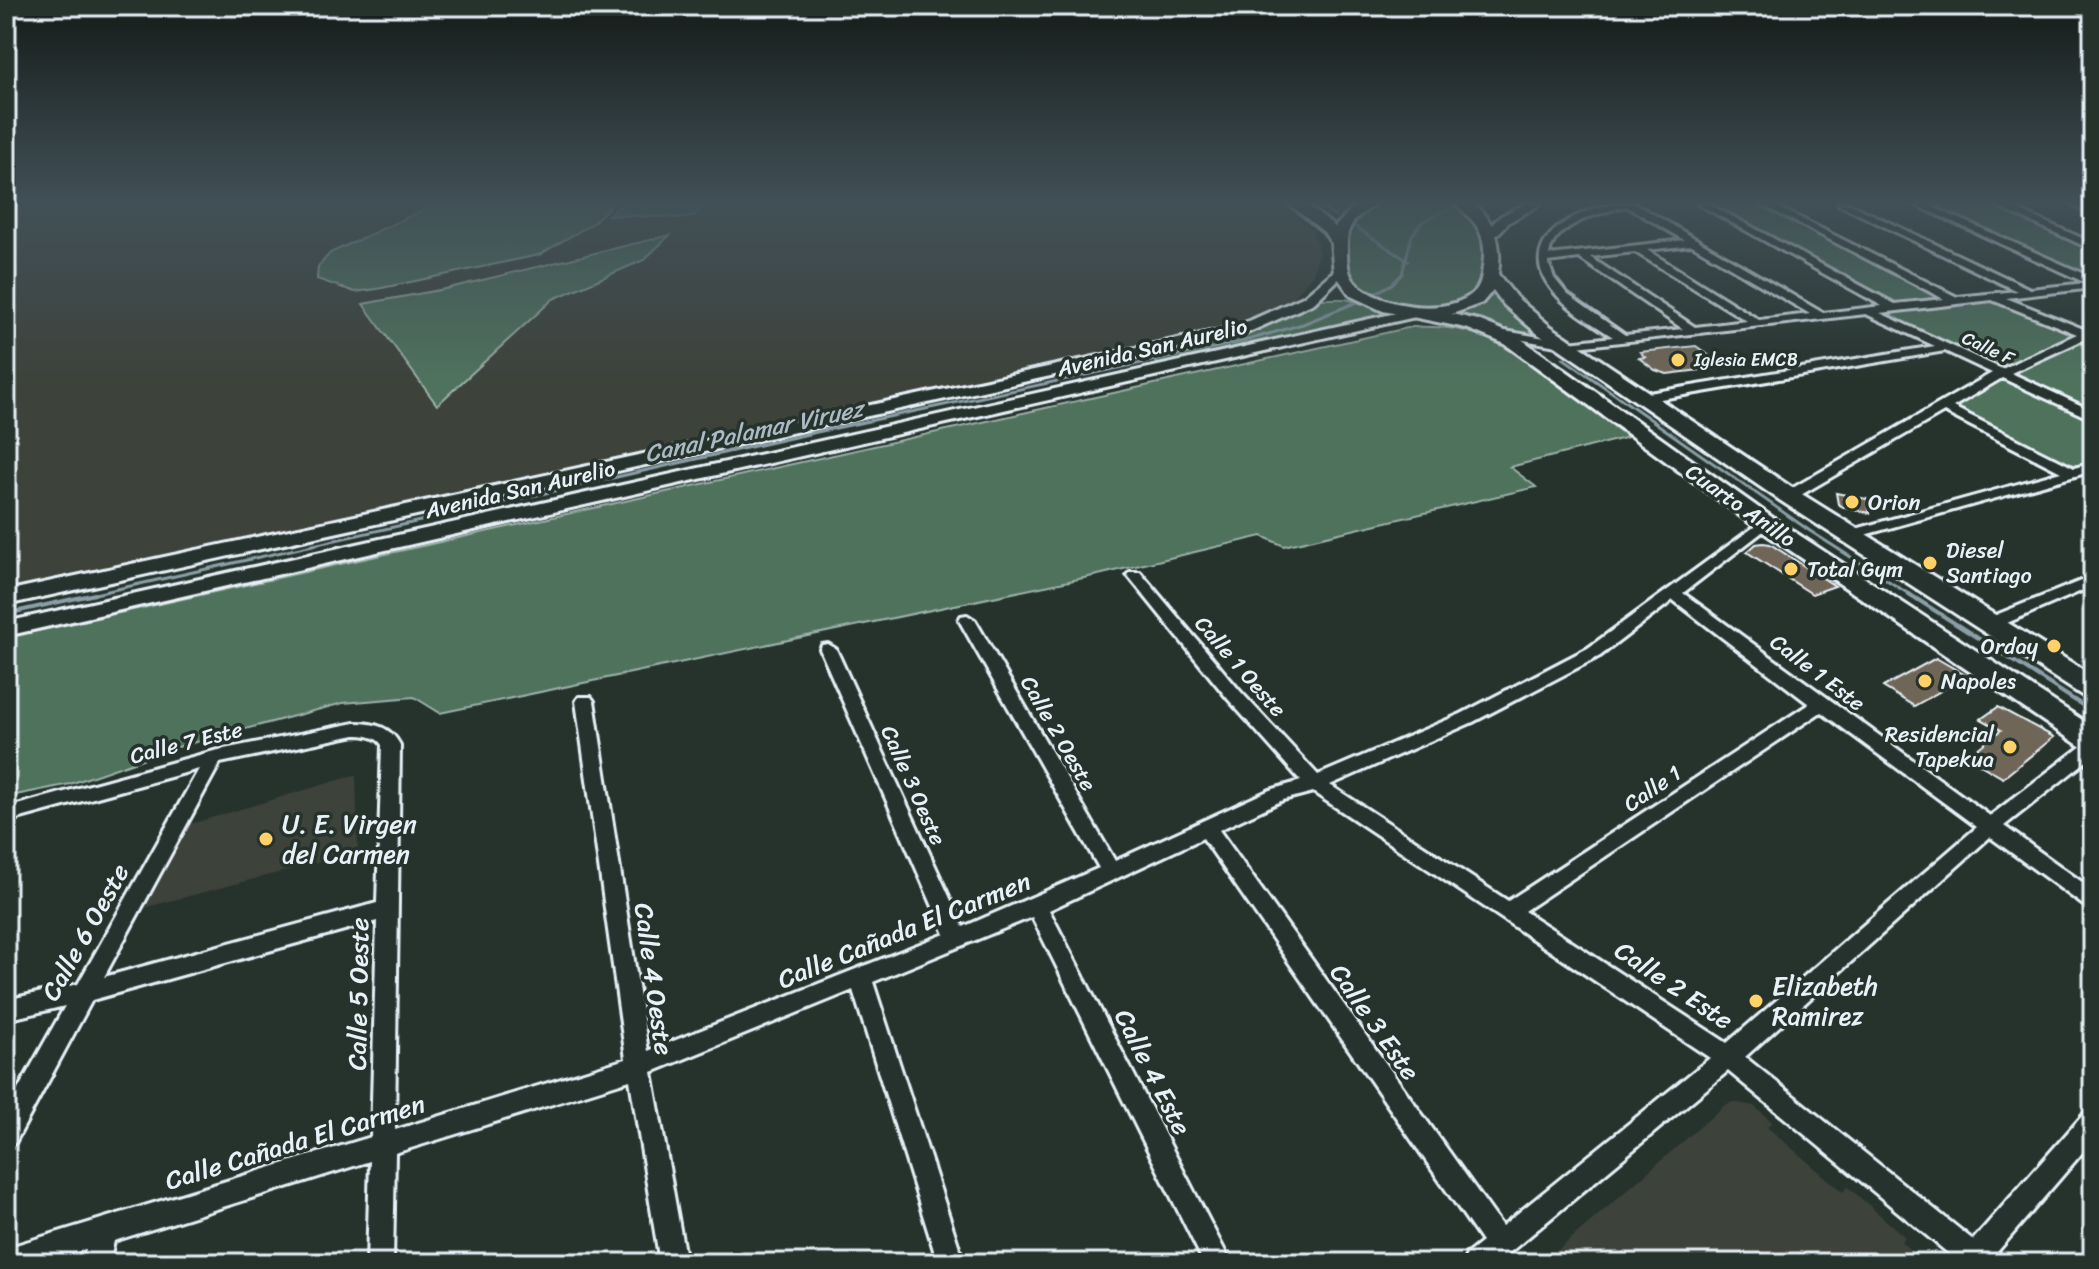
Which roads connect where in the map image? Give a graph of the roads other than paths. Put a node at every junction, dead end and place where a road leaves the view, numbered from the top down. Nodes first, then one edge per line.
1 (1340, 263) edge
2 (1491, 263) edge
3 (1545, 263) edge
4 (1593, 263) edge
5 (1661, 263) edge
6 (1730, 263) edge
7 (1811, 263) edge
8 (1881, 263) edge
9 (1966, 263) edge
10 (2048, 263) edge
11 (1340, 270) junction
12 (1490, 274) junction
13 (2093, 284) edge
14 (2029, 293) junction
15 (1993, 297) junction
16 (1955, 301) junction
17 (1892, 307) junction
18 (1868, 311) junction
19 (1421, 312) junction
20 (1821, 316) junction
21 (1753, 320) junction
22 (1688, 328) junction
23 (1495, 332) junction
24 (2091, 333) edge
25 (1621, 337) junction
26 (1568, 345) junction
27 (1945, 348) junction
28 (2000, 374) junction
29 (1643, 398) junction
30 (1944, 407) junction
31 (2093, 416) edge
32 (866, 424) junction
33 (2093, 467) edge
34 (2073, 473) junction
35 (1789, 496) junction
36 (1765, 523) junction
37 (1850, 535) junction
38 (201, 570) junction
39 (1135, 575) dead end
40 (2093, 581) edge
41 (1672, 592) junction
42 (6, 598) edge
43 (1910, 598) junction
44 (967, 620) dead end
45 (1987, 625) junction
46 (6, 629) edge
47 (828, 649) dead end
48 (2093, 689) edge
49 (585, 701) dead end
50 (1821, 704) junction
51 (380, 732) joint
52 (2093, 744) edge
53 (214, 758) junction
54 (1315, 784) junction
55 (6, 815) edge
56 (1989, 827) junction
57 (1208, 830) junction
58 (1110, 870) junction
59 (2093, 901) edge
60 (1037, 906) junction
61 (388, 909) junction
62 (1509, 911) junction
63 (958, 939) junction
64 (861, 979) junction
65 (82, 993) junction
66 (6, 1010) edge
67 (1728, 1057) junction
68 (639, 1066) junction
69 (2093, 1122) edge
70 (6, 1135) edge
71 (382, 1144) junction
72 (103, 1231) junction
73 (1499, 1244) junction
74 (1978, 1260) edge
75 (6, 1261) edge
76 (96, 1263) edge
77 (380, 1263) edge
78 (673, 1263) edge
79 (951, 1263) edge
80 (1218, 1263) edge
81 (1476, 1263) edge

1 - 11 highway
2 - 12 highway
3 - 25 street
4 - 22 street
5 - 21 street
6 - 20 street
7 - 17 street
8 - 16 street
9 - 14 street
10 - 13 street
11 - 19 highway, Cuarto Anillo
11 - 32 main road, Avenida San Aurelio
12 - 19 highway
12 - 26 highway, Cuarto Anillo
13 - 14 street
14 - 15 street
15 - 16 street
15 - 24 street
16 - 17 street
17 - 18 street
18 - 20 street
18 - 27 street, Calle F
19 - 23 highway, Cuarto Anillo
19 - 32 main road, Avenida San Aurelio
20 - 21 street
21 - 22 street
22 - 25 street
23 - 26 street
23 - 36 highway, Cuarto Anillo
24 - 28 street
25 - 26 street
26 - 29 highway, Cuarto Anillo
27 - 28 street, Calle F
27 - 29 street
28 - 30 street
28 - 31 street, Calle F
29 - 35 highway, Cuarto Anillo
30 - 34 street
30 - 35 street
32 - 38 main road, Avenida San Aurelio
32 - 38 main road, Avenida San Aurelio
33 - 34 street
34 - 37 street
35 - 37 highway, Cuarto Anillo
36 - 41 street, Calle Cañada El Carmen
36 - 43 highway, Cuarto Anillo
37 - 43 highway, Cuarto Anillo
38 - 42 main road, Avenida San Aurelio
38 - 46 main road, Avenida San Aurelio
39 - 54 street, Calle 1 Oeste
40 - 45 street
41 - 50 street, Calle 1 Este
41 - 54 street, Calle Cañada El Carmen
43 - 45 highway
43 - 52 highway, Cuarto Anillo
44 - 58 street, Calle 2 Oeste
45 - 48 highway
47 - 63 street, Calle 3 Oeste
49 - 68 street, Calle 4 Oeste
50 - 56 street, Calle 1 Este
50 - 62 street, Calle 1
51 - 53 street, Calle 7 Este
51 - 61 street, Calle 5 Oeste
52 - 56 street
53 - 55 street, Calle 7 Este
53 - 65 street, Calle 6 Oeste
54 - 57 street, Calle Cañada El Carmen
54 - 62 street, Calle 2 Este
56 - 59 street, Calle 1 Este
56 - 67 street
57 - 58 street, Calle Cañada El Carmen
57 - 73 street, Calle 3 Este
58 - 60 street, Calle Cañada El Carmen
60 - 63 street, Calle Cañada El Carmen
60 - 80 street, Calle 4 Este
61 - 65 street
61 - 71 street, Calle 5 Oeste
62 - 67 street, Calle 2 Este
63 - 64 street, Calle Cañada El Carmen
64 - 68 street, Calle Cañada El Carmen
64 - 79 street
65 - 66 street
65 - 70 street, Calle 6 Oeste
67 - 73 street
67 - 74 street, Calle 2 Este
68 - 71 street, Calle Cañada El Carmen
68 - 78 street, Calle 4 Oeste
69 - 74 street
71 - 72 street, Calle Cañada El Carmen
71 - 77 street, Calle 5 Oeste
72 - 75 street, Calle Cañada El Carmen
72 - 76 street
73 - 81 street

